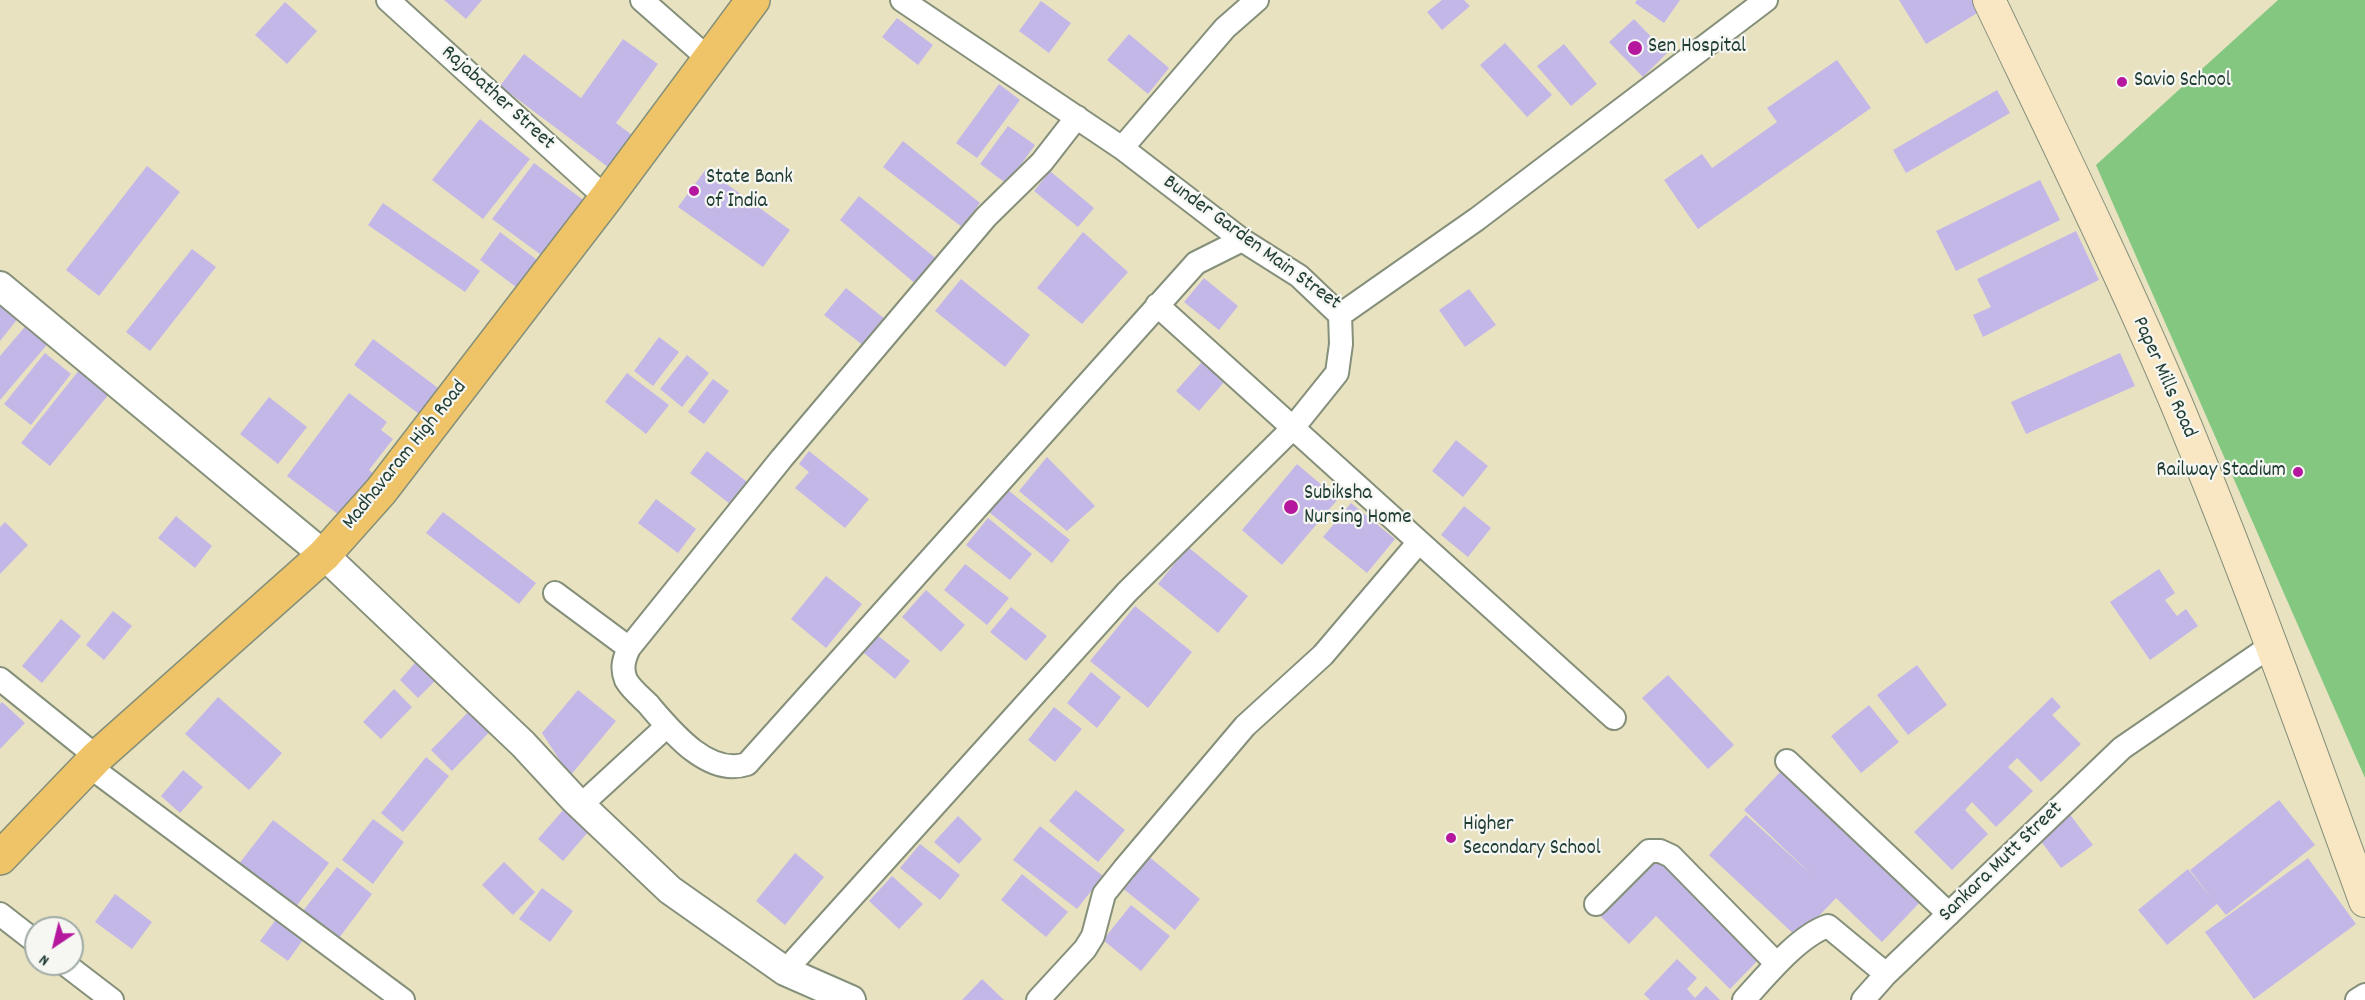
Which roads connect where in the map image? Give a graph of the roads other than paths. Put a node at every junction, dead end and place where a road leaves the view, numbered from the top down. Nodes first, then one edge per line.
1 (387, 0) edge
2 (642, 0) edge
3 (753, 0) edge
4 (902, 0) edge
5 (1257, 0) edge
6 (1989, 0) edge
7 (1755, 3) edge
8 (710, 60) junction
9 (1077, 117) junction
10 (1122, 148) junction
11 (606, 198) junction
12 (1242, 240) junction
13 (0, 286) edge
14 (1157, 305) junction
15 (1340, 315) junction
16 (1292, 429) junction
17 (1419, 542) junction
18 (324, 555) junction
19 (555, 593) dead end
20 (2272, 645) junction
21 (628, 648) junction
22 (0, 679) edge
23 (1614, 718) dead end
24 (667, 726) junction
25 (93, 761) junction
26 (1787, 761) dead end
27 (581, 806) junction
28 (0, 858) edge
29 (2365, 901) edge
30 (1596, 904) dead end
31 (0, 914) edge
32 (1949, 914) junction
33 (24, 933) edge
34 (1777, 964) junction
35 (785, 971) junction
36 (1886, 974) junction
37 (81, 976) edge
38 (2365, 995) edge
39 (112, 1000) edge
40 (403, 1000) edge
41 (851, 1000) edge
42 (1038, 1000) edge
43 (1744, 1000) edge
44 (1863, 1000) edge
45 (2357, 1000) edge

1 - 11 street, Rajabather Street
2 - 8 street
3 - 8 main road, Madhavaram High Road
4 - 9 street, Bunder Garden Main Street
5 - 10 street
6 - 20 main road, Paper Mills Road
7 - 15 street, Bunder Garden Main Street
8 - 11 main road, Madhavaram High Road
9 - 10 street, Bunder Garden Main Street
9 - 21 street
10 - 12 street, Bunder Garden Main Street
11 - 18 main road, Madhavaram High Road
12 - 14 street
12 - 15 street, Bunder Garden Main Street
13 - 18 street
14 - 16 street
14 - 24 street
15 - 16 street
16 - 17 street
16 - 35 street
17 - 23 street
17 - 42 street
18 - 25 main road, Madhavaram High Road
18 - 27 street
19 - 21 street
20 - 29 main road, Paper Mills Road
20 - 32 street, Sankara Mutt Street
21 - 24 street
22 - 25 street
24 - 27 street
25 - 28 main road, Madhavaram High Road
25 - 40 street
26 - 32 street
27 - 35 street
30 - 34 street
31 - 33 street
32 - 36 street, Sankara Mutt Street
34 - 36 street
34 - 43 street
35 - 41 street
36 - 44 street, Sankara Mutt Street
37 - 39 street
38 - 45 street

